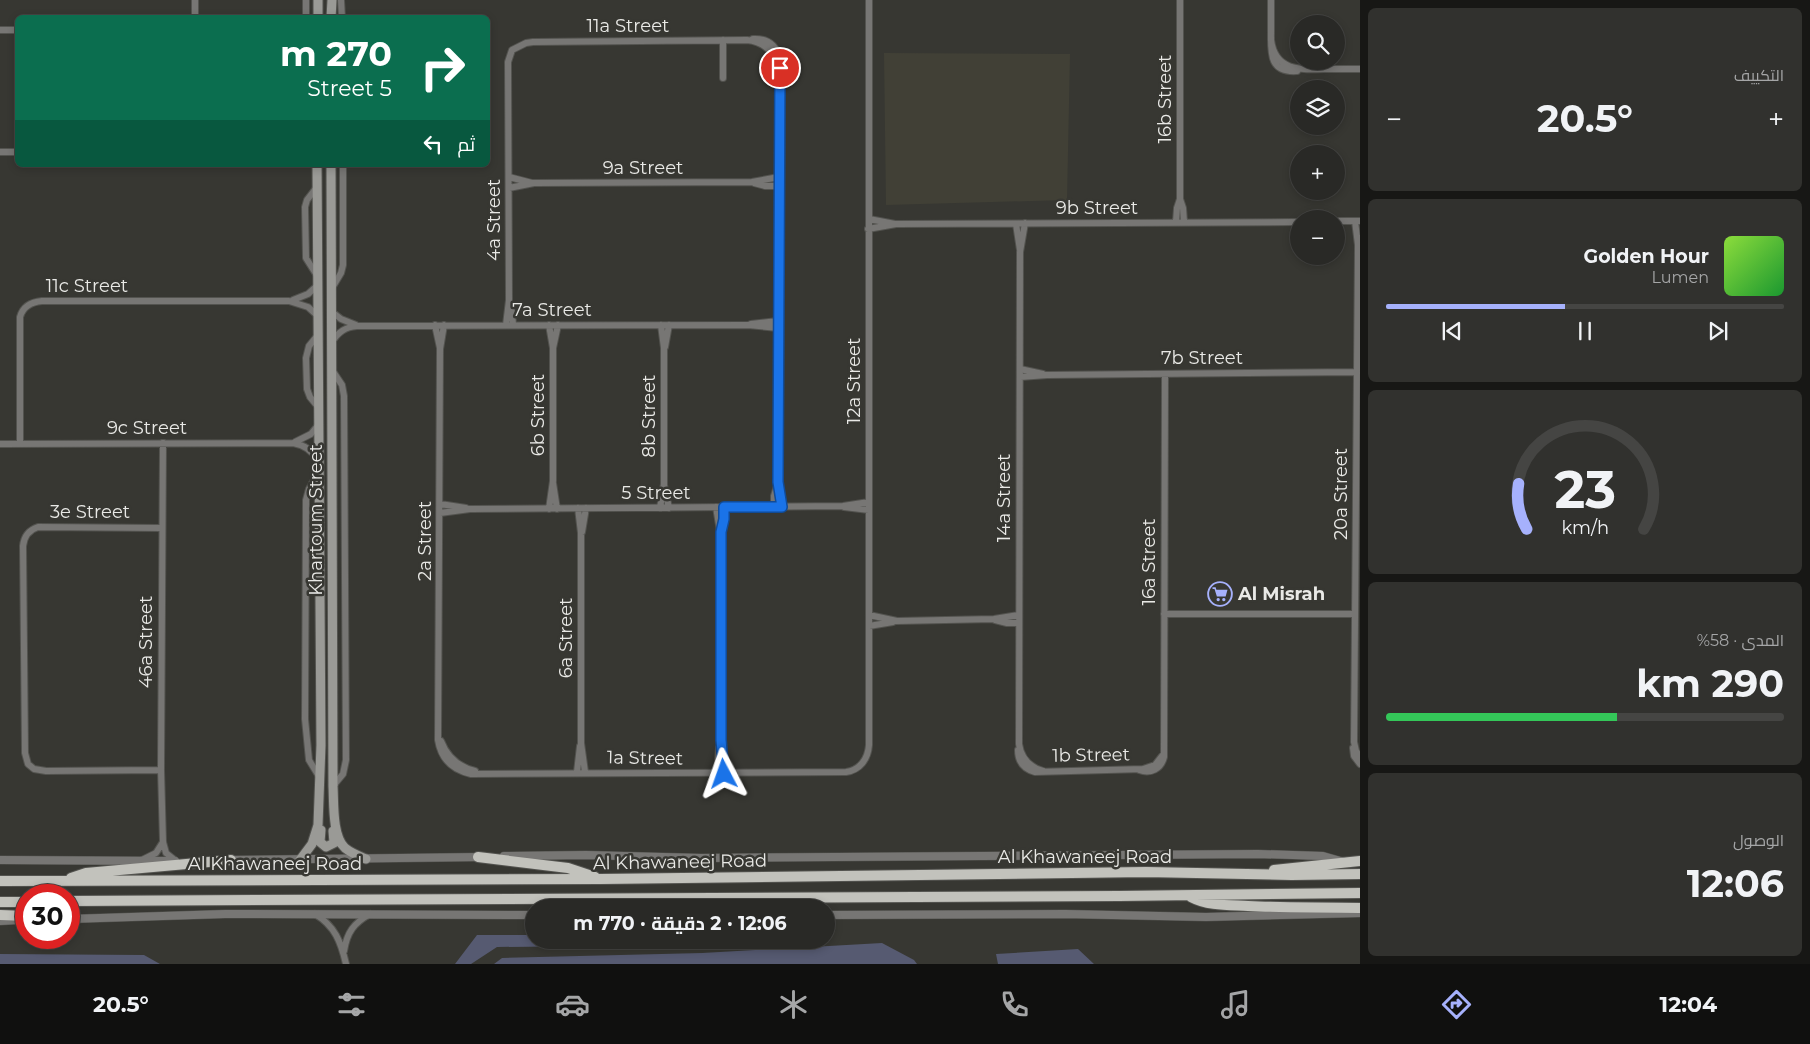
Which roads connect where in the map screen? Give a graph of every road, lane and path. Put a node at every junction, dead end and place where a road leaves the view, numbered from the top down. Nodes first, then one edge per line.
1 (195, 0) edge
2 (306, 0) edge
3 (318, 0) edge
4 (332, 0) edge
5 (342, 0) edge
6 (870, 0) edge
7 (1180, 0) edge
8 (1271, 0) edge
9 (195, 15) edge
10 (306, 15) edge
11 (318, 15) edge
12 (332, 15) edge
13 (342, 15) edge
14 (0, 30) edge
15 (15, 30) edge
16 (723, 40) junction
17 (512, 50) joint
18 (1360, 69) edge
19 (723, 78) dead end
20 (0, 152) edge
21 (15, 152) edge
22 (318, 167) edge
23 (318, 167) edge
24 (331, 167) edge
25 (343, 167) edge
26 (509, 177) junction
27 (779, 177) junction
28 (752, 182) junction
29 (534, 183) junction
30 (779, 186) junction
31 (509, 188) junction
32 (1180, 199) junction
33 (868, 219) junction
34 (1357, 221) edge
35 (1176, 222) junction
36 (1184, 222) junction
37 (1290, 222) edge
38 (896, 224) junction
39 (1016, 224) junction
40 (1025, 224) junction
41 (868, 229) junction
42 (331, 233) junction
43 (1360, 238) edge
44 (1358, 246) junction
45 (1020, 252) junction
46 (318, 281) junction
47 (332, 289) junction
48 (289, 301) junction
49 (332, 312) junction
50 (1359, 312) edge
51 (318, 316) junction
52 (778, 324) junction
53 (435, 325) junction
54 (444, 325) junction
55 (509, 325) junction
56 (548, 325) junction
57 (558, 325) junction
58 (661, 325) junction
59 (669, 325) junction
60 (357, 326) junction
61 (332, 342) junction
62 (553, 348) junction
63 (664, 348) junction
64 (440, 349) junction
65 (1020, 369) junction
66 (332, 370) junction
67 (1357, 372) junction
68 (1165, 374) junction
69 (1046, 375) junction
70 (1020, 378) junction
71 (319, 424) junction
72 (293, 442) junction
73 (20, 443) junction
74 (163, 443) junction
75 (0, 444) edge
76 (319, 467) junction
77 (553, 481) junction
78 (778, 482) junction
79 (664, 484) junction
80 (869, 502) junction
81 (440, 504) junction
82 (843, 506) junction
83 (716, 507) junction
84 (724, 507) junction
85 (774, 507) junction
86 (782, 507) junction
87 (578, 508) junction
88 (586, 508) junction
89 (660, 508) junction
90 (668, 508) junction
91 (470, 509) junction
92 (549, 509) junction
93 (557, 509) junction
94 (869, 510) junction
95 (440, 513) junction
96 (161, 528) junction
97 (721, 532) junction
98 (581, 533) junction
99 (320, 540) junction
100 (333, 571) junction
101 (1164, 614) junction
102 (1355, 614) junction
103 (869, 615) junction
104 (1019, 615) junction
105 (994, 619) junction
106 (897, 621) junction
107 (1019, 623) junction
108 (869, 626) junction
109 (864, 760) joint
110 (1359, 761) edge
111 (454, 764) joint
112 (1026, 765) joint
113 (1156, 766) joint
114 (161, 770) junction
115 (581, 772) junction
116 (721, 774) junction
117 (320, 778) junction
118 (333, 786) junction
119 (319, 813) junction
120 (335, 814) junction
121 (163, 842) junction
122 (478, 857) junction
123 (366, 859) junction
124 (0, 860) edge
125 (231, 860) junction
126 (300, 860) junction
127 (139, 861) junction
128 (176, 861) junction
129 (1360, 861) edge
130 (1345, 862) junction
131 (1243, 874) junction
132 (1360, 874) edge
133 (600, 879) junction
134 (0, 881) edge
135 (67, 881) junction
136 (1360, 893) edge
137 (1188, 895) junction
138 (800, 898) junction
139 (790, 899) edge
140 (80, 901) edge
141 (0, 902) edge
142 (15, 902) edge
143 (1360, 908) edge
144 (1360, 913) edge
145 (315, 914) junction
146 (371, 914) junction
147 (0, 915) edge
148 (525, 915) edge
149 (835, 915) edge
150 (15, 916) edge
151 (80, 919) edge
152 (0, 920) edge
153 (15, 920) edge
154 (343, 952) junction
155 (346, 964) edge

1 - 9 street
2 - 10 street
3 - 11 main road
4 - 12 main road
5 - 13 street
6 - 33 street, 12a Street
7 - 32 street, 16b Street
8 - 18 street
14 - 15 street
16 - 17 street, 11a Street
16 - 19 street
16 - 27 street, 11a Street
17 - 26 street, 4a Street
20 - 21 street
22 - 42 main road
23 - 46 main road, Khartoum Street
24 - 42 main road, Khartoum Street
25 - 47 street
26 - 29 street, 9a Street
26 - 31 street, 4a Street
27 - 28 street, 9a Street
27 - 30 street
28 - 29 street, 9a Street
28 - 30 street, 9a Street
29 - 31 street, 9a Street
30 - 52 street
31 - 55 street, 4a Street
32 - 35 street, 16b Street
32 - 36 street, 16b Street
33 - 38 street, 9b Street
33 - 41 street, 12a Street
34 - 44 street, 20a Street
35 - 36 street, 9b Street
35 - 40 street, 9b Street
36 - 37 street, 9b Street
38 - 39 street, 9b Street
38 - 41 street, 9b Street
39 - 40 street, 9b Street
39 - 45 street, 14a Street
40 - 45 street, 14a Street
41 - 80 street, 12a Street
42 - 47 main road, Khartoum Street
43 - 44 street, 20a Street
44 - 50 street, 20a Street
45 - 65 street, 14a Street
46 - 48 street, 11c Street
46 - 51 main road, Khartoum Street
47 - 49 main road, Khartoum Street
48 - 51 street, 11c Street
48 - 73 street, 11c Street
49 - 60 street, 7a Street
49 - 61 main road, Khartoum Street
50 - 67 street, 20a Street
51 - 71 main road, Khartoum Street
52 - 59 street, 7a Street
52 - 78 street
53 - 54 street, 7a Street
53 - 60 street, 7a Street
53 - 64 street, 2a Street
54 - 55 street, 7a Street
54 - 64 street, 2a Street
55 - 56 street, 7a Street
56 - 57 street, 7a Street
56 - 62 street, 6b Street
57 - 58 street, 7a Street
57 - 62 street, 6b Street
58 - 59 street, 7a Street
58 - 63 street, 8b Street
59 - 63 street, 8b Street
60 - 61 street, 7a Street
61 - 66 main road, Khartoum Street
62 - 77 street, 6b Street
63 - 79 street, 8b Street
64 - 81 street, 2a Street
65 - 69 street, 7b Street
65 - 70 street, 14a Street
66 - 100 main road, Khartoum Street
66 - 118 street
67 - 68 street, 7b Street
67 - 102 street, 20a Street
68 - 69 street, 7b Street
68 - 101 street, 16a Street
69 - 70 street, 7b Street
70 - 104 street, 14a Street
71 - 72 street
71 - 76 main road, Khartoum Street
72 - 74 street, 9c Street
72 - 76 street
73 - 74 street, 9c Street
73 - 75 street, 9c Street
74 - 96 street, 46a Street
76 - 99 main road, Khartoum Street
76 - 117 street
77 - 92 street, 6b Street
77 - 93 street, 6b Street
78 - 85 street
78 - 86 street
79 - 89 street, 8b Street
79 - 90 street, 8b Street
80 - 82 street, 5 Street
80 - 94 street, 12a Street
81 - 91 street, 5 Street
81 - 95 street, 2a Street
82 - 86 street, 5 Street
82 - 94 street, 5 Street
83 - 84 street, 5 Street
83 - 90 street, 5 Street
83 - 97 street
84 - 85 street, 5 Street
84 - 97 street
85 - 86 street, 5 Street
87 - 88 street, 5 Street
87 - 93 street, 5 Street
87 - 98 street, 6a Street
88 - 89 street, 5 Street
88 - 98 street, 6a Street
89 - 90 street, 5 Street
91 - 92 street, 5 Street
91 - 95 street, 5 Street
92 - 93 street, 5 Street
94 - 103 street, 12a Street
95 - 111 street, 2a Street
96 - 114 street, 46a Street
96 - 114 street, 3e Street
97 - 116 street
98 - 115 street, 6a Street
99 - 100 main road
99 - 117 main road, Khartoum Street
100 - 118 main road, Khartoum Street
101 - 102 street
101 - 113 street, 16a Street
102 - 110 street, 20a Street
103 - 106 street
103 - 108 street, 12a Street
104 - 105 street
104 - 107 street, 14a Street
105 - 106 street
105 - 107 street
106 - 108 street
107 - 112 street, 14a Street
108 - 109 street, 12a Street
109 - 116 street, 1a Street
111 - 115 street, 1a Street
112 - 113 street, 1b Street
114 - 121 street, 46a Street
115 - 116 street, 1a Street
117 - 119 main road, Khartoum Street
118 - 120 main road, Khartoum Street
119 - 120 main road
119 - 126 main road, Khartoum Street
120 - 123 main road, Khartoum Street
121 - 127 street
121 - 128 street
122 - 123 street
122 - 130 street
122 - 133 highway
123 - 126 street
124 - 127 street
125 - 126 street
125 - 128 street
125 - 135 highway
127 - 128 street
129 - 130 highway
130 - 131 highway
131 - 132 highway, Al Khawaneej Road
131 - 133 highway, Al Khawaneej Road
133 - 135 highway, Al Khawaneej Road
134 - 135 highway, Al Khawaneej Road
136 - 137 highway, Al Khawaneej Road
137 - 138 highway, Al Khawaneej Road
137 - 143 highway
138 - 139 highway
138 - 140 highway, Al Khawaneej Road
141 - 142 highway
144 - 149 street
145 - 146 street
145 - 151 street
145 - 154 street
146 - 148 street
146 - 154 street
147 - 150 highway
152 - 153 street
154 - 155 street

